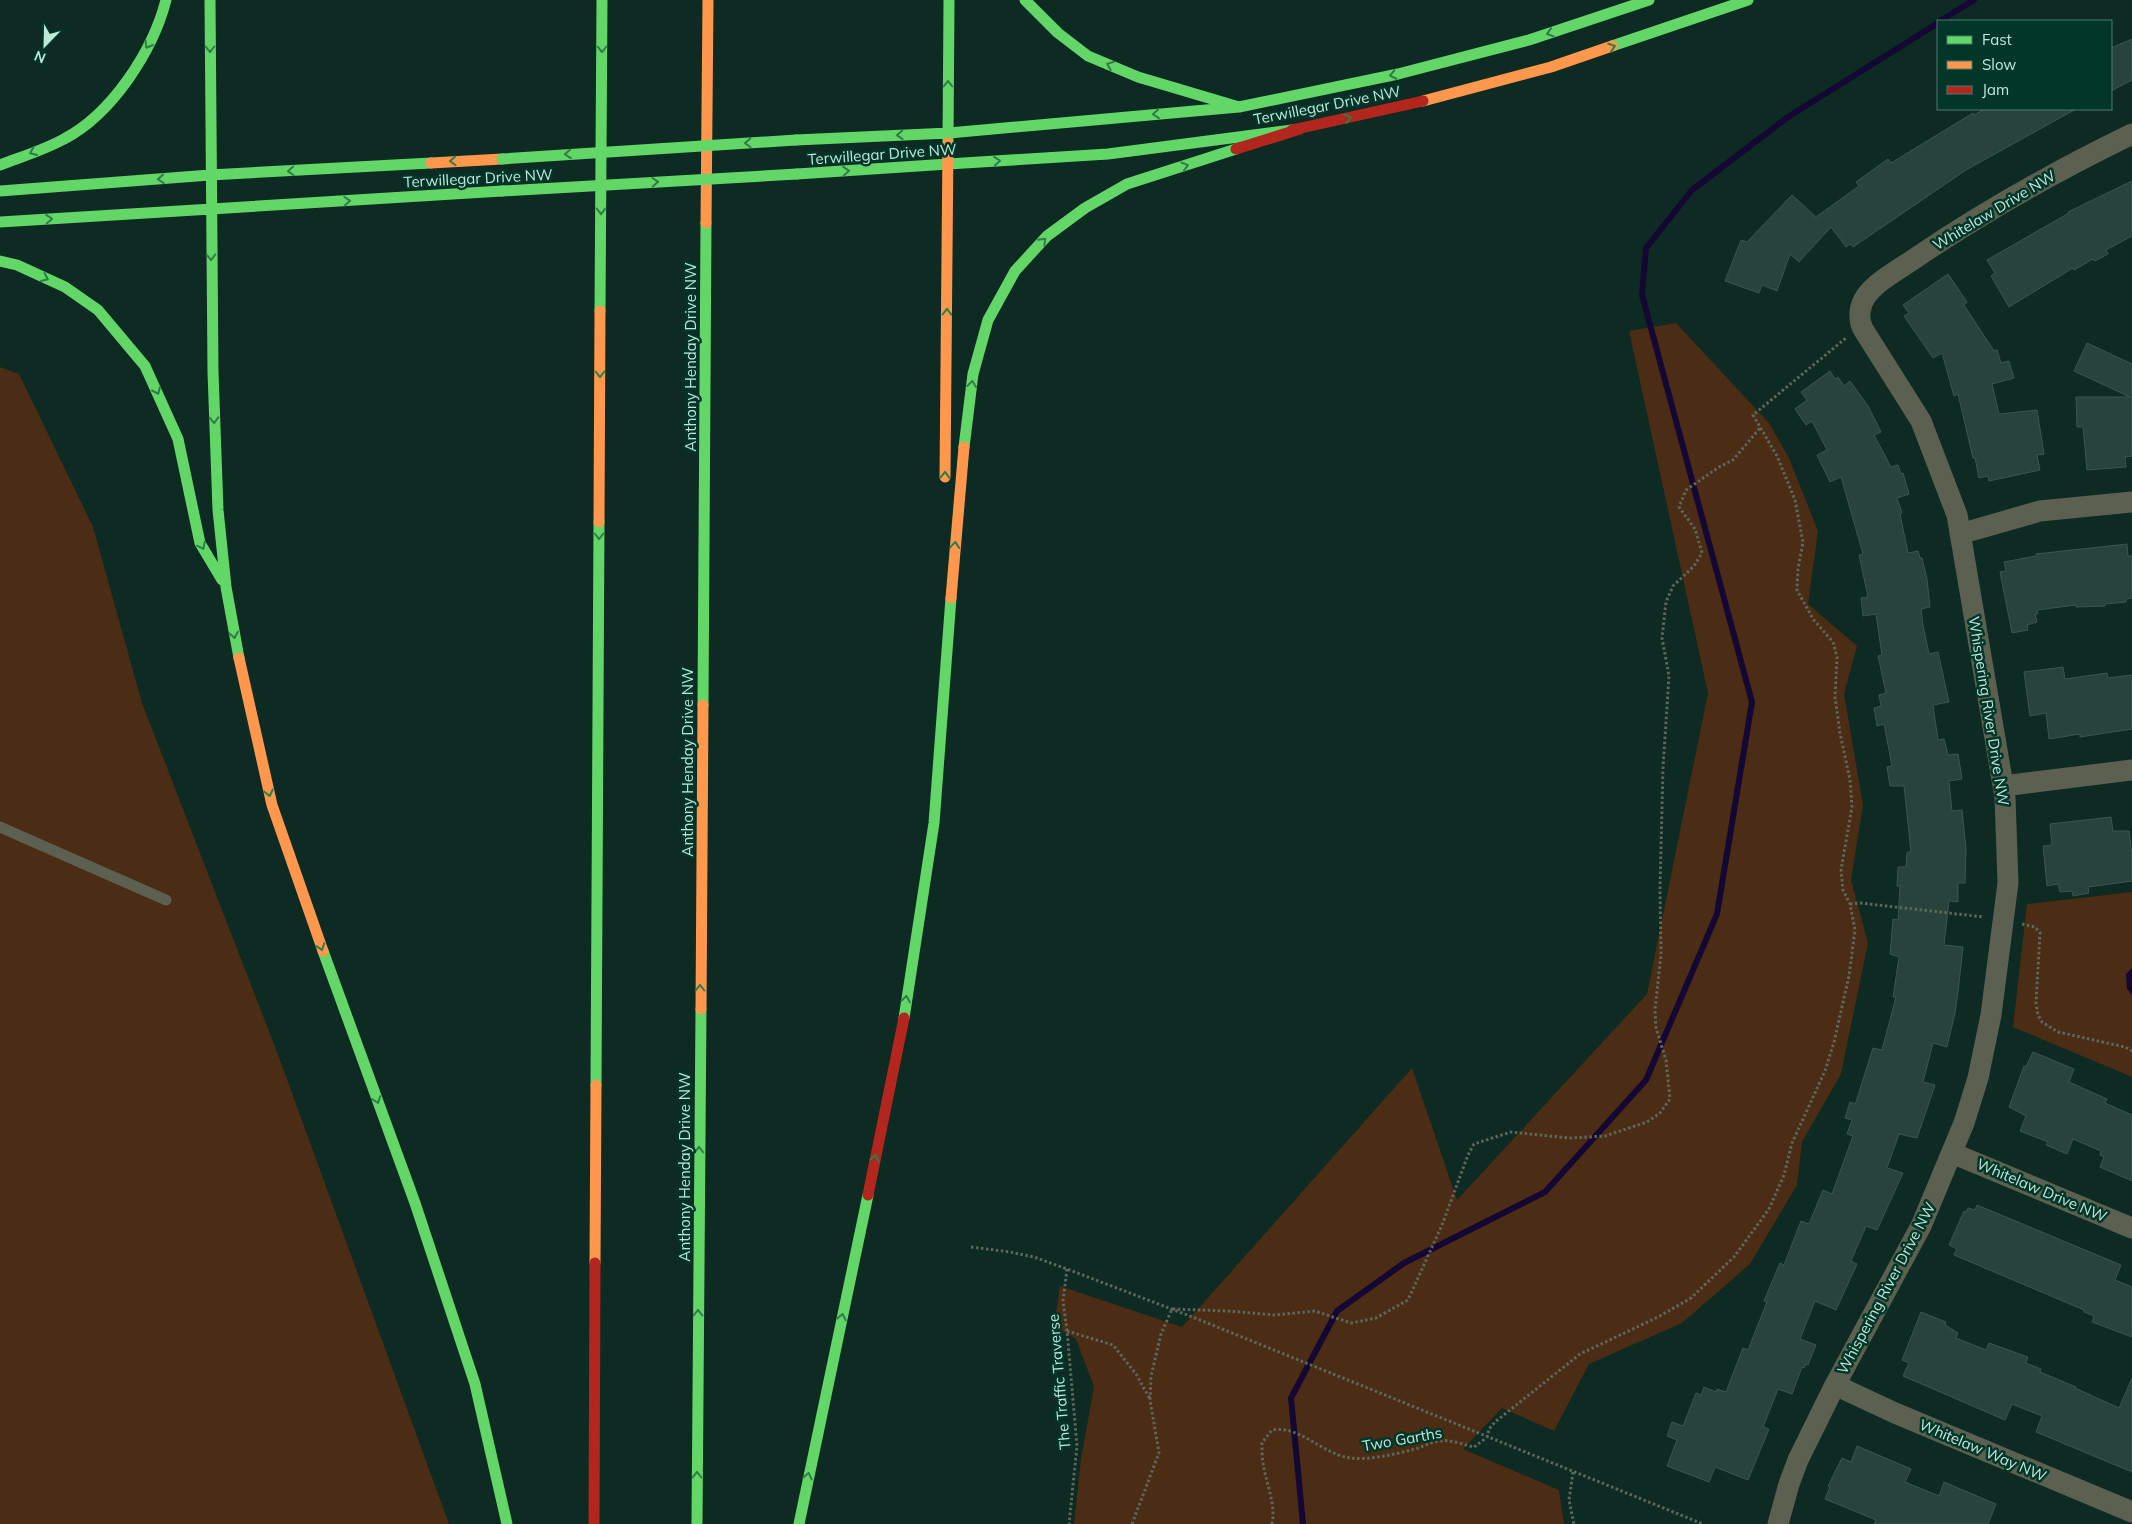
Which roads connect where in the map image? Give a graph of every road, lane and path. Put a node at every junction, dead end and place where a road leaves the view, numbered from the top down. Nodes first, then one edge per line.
1 (166, 0) edge
2 (210, 0) edge
3 (602, 0) edge
4 (708, 0) edge
5 (949, 0) edge
6 (1025, 0) edge
7 (1649, 0) edge
8 (1748, 0) edge
9 (1239, 107) junction
10 (1300, 129) junction
11 (948, 133) junction
12 (2132, 134) edge
13 (948, 164) junction
14 (0, 165) edge
15 (210, 175) junction
16 (0, 191) edge
17 (211, 209) junction
18 (0, 222) edge
19 (0, 261) edge
20 (1860, 322) junction
21 (1760, 428) junction
22 (945, 492) dead end
23 (2132, 502) edge
24 (945, 532) dead end
25 (1960, 534) junction
26 (226, 587) junction
27 (943, 681) junction
28 (2132, 770) edge
29 (2003, 786) junction
30 (0, 827) edge
31 (166, 900) dead end
32 (1850, 904) junction
33 (2004, 920) junction
34 (2132, 1051) edge
35 (1952, 1153) junction
36 (2132, 1228) edge
37 (971, 1247) dead end
38 (1067, 1269) junction
39 (1172, 1309) junction
40 (1067, 1331) junction
41 (1835, 1385) junction
42 (1150, 1400) junction
43 (1487, 1438) junction
44 (1573, 1472) junction
45 (2132, 1512) edge
46 (507, 1524) edge
47 (594, 1524) edge
48 (697, 1524) edge
49 (799, 1524) edge
50 (1069, 1524) edge
51 (1132, 1524) edge
52 (1272, 1524) edge
53 (1574, 1524) edge
54 (1703, 1524) edge
55 (1778, 1524) edge

1 -> 14 main road
2 -> 15 main road
3 -> 47 main road
48 -> 4 main road, Anthony Henday Drive NW
11 -> 5 main road
9 -> 6 main road
7 -> 9 main road, Terwillegar Drive NW
10 -> 8 main road, Terwillegar Drive NW
9 -> 11 main road, Terwillegar Drive NW
13 -> 10 main road, Terwillegar Drive NW
27 -> 10 main road
11 - 13 main road
11 -> 15 main road, Terwillegar Drive NW, bridge
12 - 20 street, Whitelaw Drive NW
17 -> 13 main road, Terwillegar Drive NW, bridge
22 -> 13 main road
15 -> 16 main road, Terwillegar Drive NW
15 - 17 main road
18 -> 17 main road, Terwillegar Drive NW
17 -> 26 main road
19 -> 26 main road
20 - 21 path
20 - 25 street, Whispering River Drive NW
21 - 32 path
21 - 39 path
23 - 25 street
24 - 27 main road
25 - 29 street, Whispering River Drive NW
26 -> 46 main road
49 -> 27 main road
28 - 29 street
29 - 33 street, Whispering River Drive NW
30 - 31 lane
32 - 33 path
32 - 43 path
33 - 34 path
33 - 35 street, Whispering River Drive NW
35 - 36 street, Whitelaw Drive NW
35 - 41 street, Whispering River Drive NW
37 - 38 path
38 - 39 path
38 - 40 path, The Traffic Traverse
39 - 42 path
39 - 43 path
40 - 42 path
40 - 50 path, The Traffic Traverse
41 - 45 street, Whitelaw Way NW
41 - 55 street, Whispering River Drive NW
42 - 51 path
43 - 44 path
43 - 52 path, Two Garths
44 - 53 path
44 - 54 path

